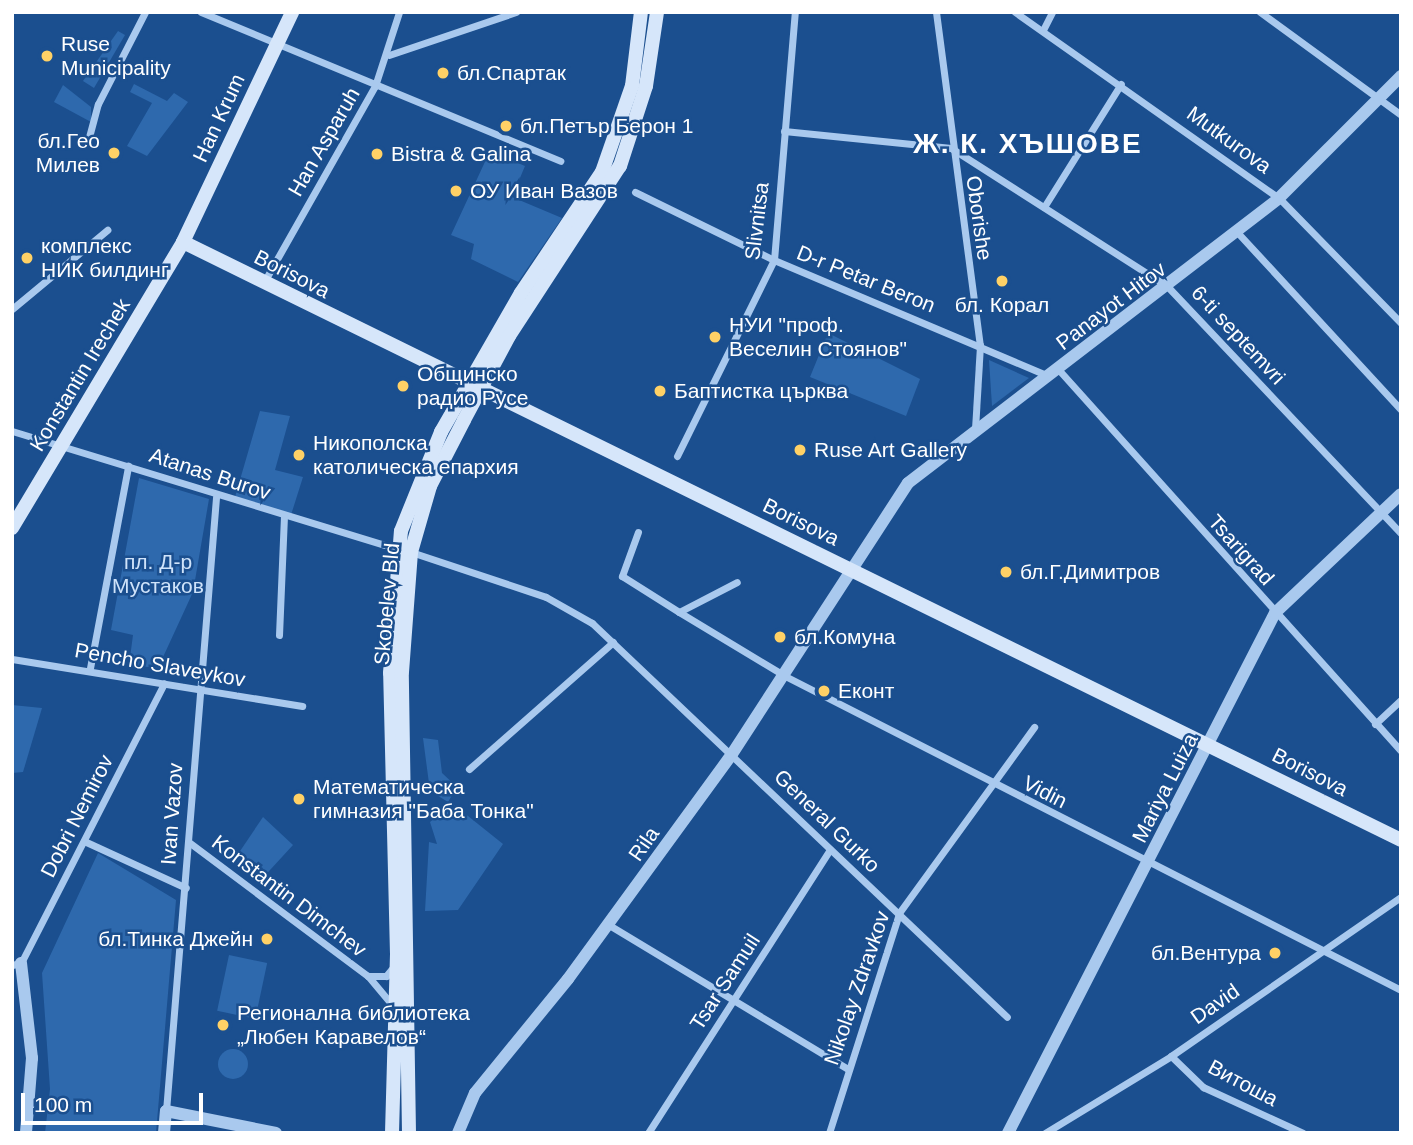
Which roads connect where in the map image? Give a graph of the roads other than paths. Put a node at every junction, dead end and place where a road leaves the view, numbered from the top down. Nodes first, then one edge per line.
1 (145, 12) edge
2 (201, 12) edge
3 (292, 12) edge
4 (399, 12) edge
5 (516, 12) edge
6 (641, 12) edge
7 (657, 12) edge
8 (795, 12) edge
9 (936, 12) edge
10 (1015, 12) edge
11 (1052, 12) edge
12 (1260, 12) edge
13 (1043, 30) junction
14 (277, 45) junction
15 (389, 55) junction
16 (1401, 76) edge
17 (1121, 84) junction
18 (375, 86) junction
19 (1382, 95) junction
20 (1401, 115) edge
21 (784, 131) junction
22 (89, 137) dead end
23 (951, 148) junction
24 (560, 161) dead end
25 (635, 192) dead end
26 (1279, 198) junction
27 (1044, 207) junction
28 (107, 230) dead end
29 (1237, 232) junction
30 (183, 242) junction
31 (774, 260) junction
32 (264, 282) junction
33 (1168, 287) junction
34 (12, 309) edge
35 (1401, 323) edge
36 (980, 345) junction
37 (1054, 373) junction
38 (473, 389) junction
39 (1401, 410) edge
40 (975, 430) junction
41 (12, 431) edge
42 (61, 447) junction
43 (677, 456) dead end
44 (128, 466) junction
45 (1401, 494) edge
46 (216, 497) junction
47 (1381, 513) junction
48 (284, 516) junction
49 (12, 528) edge
50 (638, 532) dead end
51 (1401, 533) edge
52 (404, 550) junction
53 (853, 570) junction
54 (737, 582) dead end
55 (679, 612) junction
56 (1275, 613) junction
57 (279, 635) dead end
58 (613, 642) junction
59 (12, 659) edge
60 (90, 668) junction
61 (785, 676) junction
62 (164, 684) junction
63 (200, 691) junction
64 (1401, 700) edge
65 (302, 706) dead end
66 (1375, 724) junction
67 (1034, 727) dead end
68 (1209, 745) junction
69 (1401, 751) edge
70 (732, 754) junction
71 (469, 769) dead end
72 (992, 785) junction
73 (1401, 840) edge
74 (84, 841) junction
75 (190, 843) junction
76 (830, 849) junction
77 (1147, 864) junction
78 (186, 888) junction
79 (1401, 897) edge
80 (899, 913) junction
81 (610, 925) junction
82 (1325, 949) junction
83 (397, 963) junction
84 (17, 964) edge
85 (368, 976) junction
86 (1401, 990) edge
87 (734, 1002) junction
88 (396, 1010) junction
89 (1007, 1017) dead end
90 (1171, 1056) junction
91 (848, 1069) junction
92 (166, 1111) junction
93 (26, 1133) edge
94 (164, 1133) edge
95 (276, 1133) edge
96 (392, 1133) edge
97 (409, 1133) edge
98 (458, 1133) edge
99 (648, 1133) edge
100 (829, 1133) edge
101 (1008, 1133) edge
102 (1045, 1133) edge
103 (1303, 1133) edge

1 - 22 street
2 - 14 street
3 - 14 main road, Han Krum
4 - 15 street, Han Asparuh
5 - 15 street
6 - 38 main road, Skobelev Bld
7 - 38 main road, Skobelev Bld
8 - 21 street, Slivnitsa
9 - 23 street, Oborishe
10 - 13 street, Mutkurova
11 - 13 street
12 - 19 street
13 - 17 street, Mutkurova
14 - 18 street
14 - 30 main road, Han Krum
15 - 18 street, Han Asparuh
16 - 19 street, Panayot Hitov
17 - 26 street, Mutkurova
17 - 27 street
18 - 24 street
18 - 32 street, Han Asparuh
19 - 20 street
19 - 26 street, Panayot Hitov
21 - 23 street, 6-ti septemvri
21 - 31 street, Slivnitsa
23 - 27 street, 6-ti septemvri
23 - 36 street, Oborishe
25 - 31 street, D-r Petar Beron
26 - 29 street, Panayot Hitov
26 - 35 street, Mutkurova
27 - 33 street, 6-ti septemvri
28 - 34 street
29 - 33 street, Panayot Hitov
29 - 39 street
30 - 32 main road, Borisova
30 - 42 main road, Konstantin Irechek
31 - 36 street, D-r Petar Beron
31 - 43 street, Slivnitsa
32 - 38 main road, Borisova
33 - 37 street, Panayot Hitov
33 - 47 street, 6-ti septemvri
36 - 37 street, D-r Petar Beron
36 - 40 street, Oborishe
37 - 40 street, Panayot Hitov
37 - 56 street, Tsarigrad
38 - 52 main road, Skobelev Bld
38 - 53 main road, Borisova
40 - 53 street, Panayot Hitov
41 - 42 street, Atanas Burov
42 - 44 street, Atanas Burov
42 - 49 main road, Konstantin Irechek
44 - 46 street, Atanas Burov
44 - 60 street
45 - 47 street, Mariya Luiza
46 - 48 street, Atanas Burov
46 - 63 street, Ivan Vazov
47 - 51 street, 6-ti septemvri
47 - 56 street, Mariya Luiza
48 - 52 street, Atanas Burov
48 - 57 street
50 - 55 street, Vidin
52 - 58 street, Atanas Burov
52 - 83 main road, Skobelev Bld
52 - 97 main road, Skobelev Bld
53 - 61 street, Rila
53 - 68 main road, Borisova
54 - 55 street
55 - 61 street, Vidin
56 - 66 street, Tsarigrad
56 - 68 street, Mariya Luiza
58 - 70 street, Atanas Burov
58 - 71 street
59 - 60 street, Pencho Slaveykov
60 - 62 street, Pencho Slaveykov
61 - 70 street, Rila
61 - 72 street, Vidin
62 - 63 street, Pencho Slaveykov
62 - 74 street, Dobri Nemirov
63 - 65 street, Pencho Slaveykov
63 - 75 street, Ivan Vazov
64 - 66 street
66 - 69 street, Tsarigrad
67 - 72 street, Nikolay Zdravkov
68 - 73 main road, Borisova
68 - 77 street, Mariya Luiza
70 - 76 street, General Gurko
70 - 81 street, Rila
72 - 77 street, Vidin
72 - 80 street, Nikolay Zdravkov
74 - 78 street
74 - 84 street, Dobri Nemirov
75 - 78 street, Ivan Vazov
75 - 85 street, Konstantin Dimchev
76 - 80 street, General Gurko
76 - 87 street, Tsar Samuil
77 - 82 street, Vidin
77 - 101 street, Mariya Luiza
78 - 92 street, Ivan Vazov
79 - 82 street, David
80 - 89 street, General Gurko
80 - 91 street, Nikolay Zdravkov
81 - 87 street
81 - 98 street, Rila
82 - 86 street, Vidin
82 - 90 street, David
83 - 85 street
83 - 88 main road, Skobelev Bld
84 - 93 street
85 - 88 street, Konstantin Dimchev
87 - 91 street
87 - 99 street, Tsar Samuil
88 - 96 main road, Skobelev Bld
90 - 102 street, David
90 - 103 street, Витоша
91 - 100 street, Nikolay Zdravkov
92 - 94 street, Ivan Vazov
92 - 95 street

